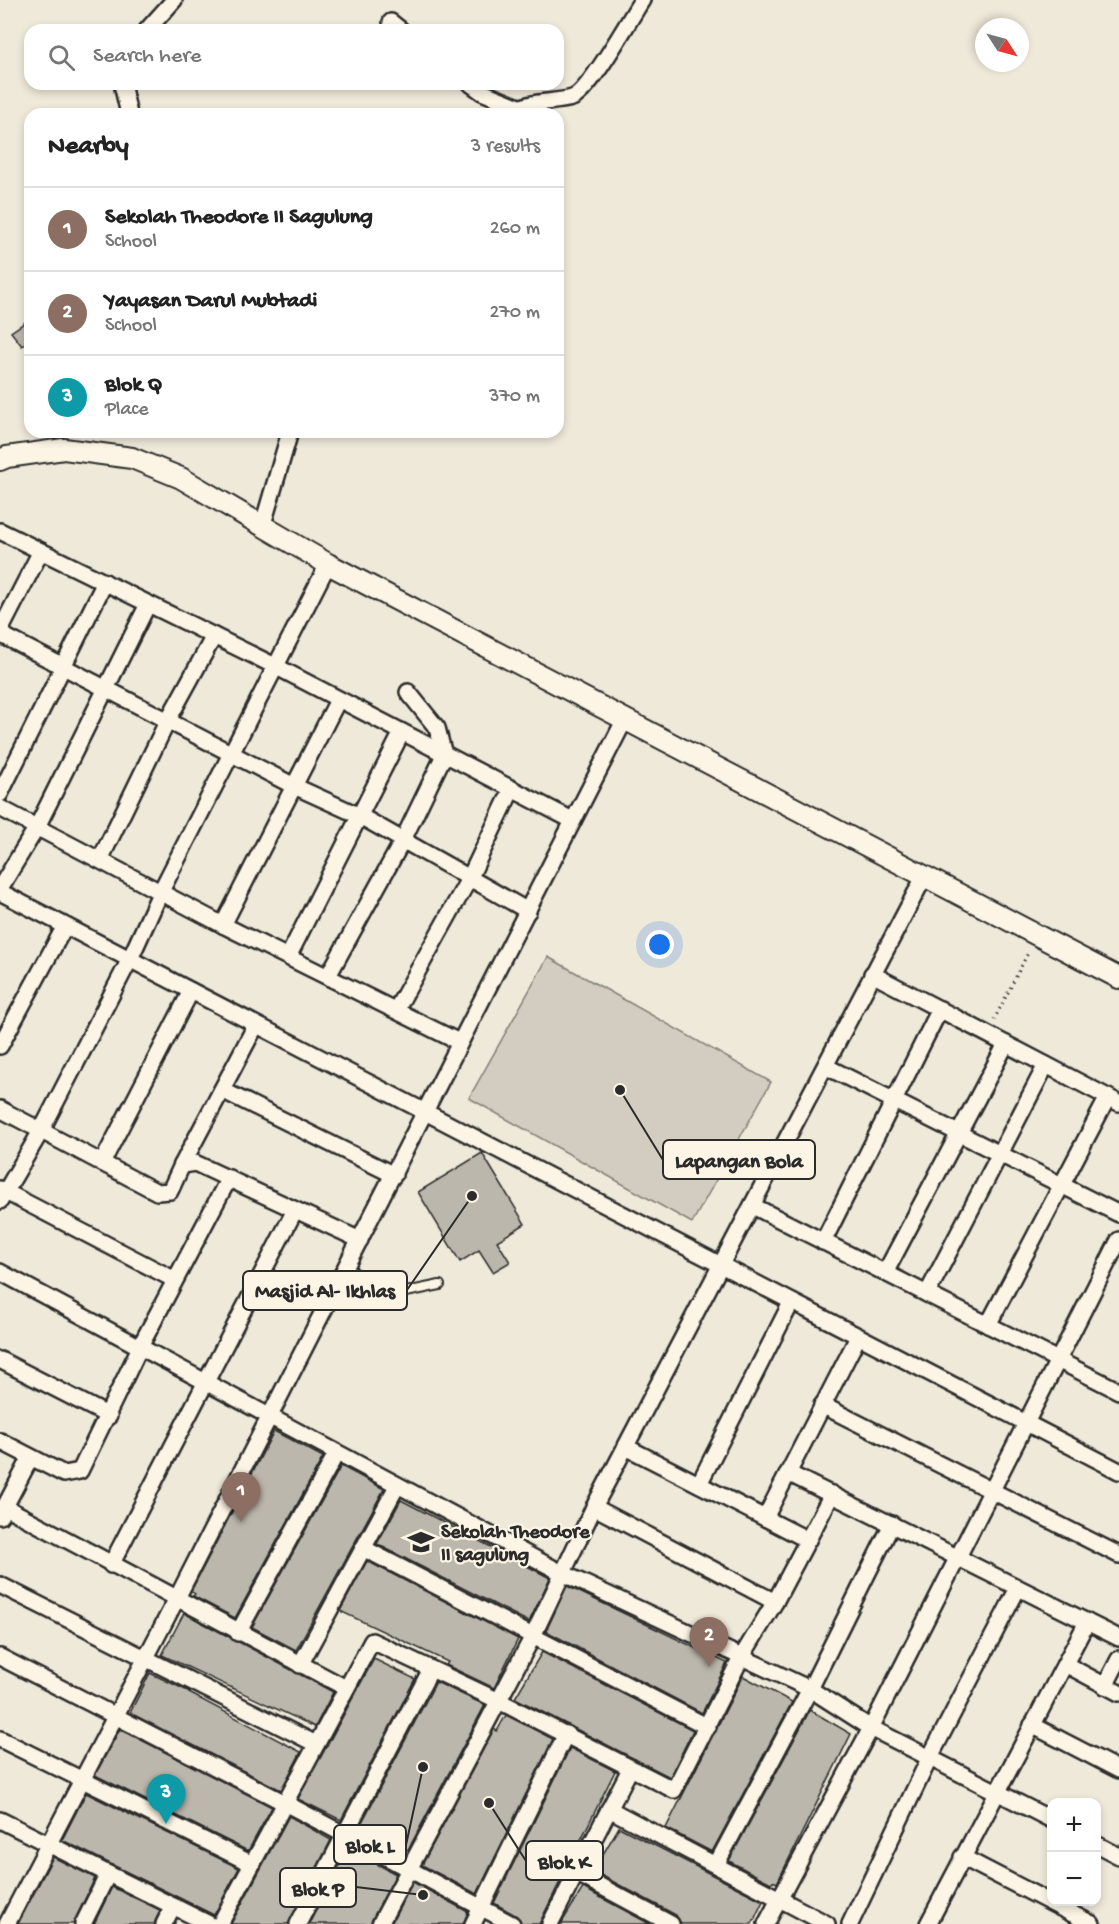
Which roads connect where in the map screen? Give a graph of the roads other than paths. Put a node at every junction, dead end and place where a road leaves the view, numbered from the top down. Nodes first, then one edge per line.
1 (174, 0) edge
2 (642, 0) edge
3 (152, 24) edge
4 (124, 90) edge
5 (479, 90) edge
6 (128, 108) edge
7 (510, 108) edge
8 (524, 108) edge
9 (288, 438) edge
10 (2, 462) edge
11 (263, 524) junction
12 (0, 531) edge
13 (41, 551) junction
14 (328, 564) junction
15 (105, 582) junction
16 (148, 604) junction
17 (0, 632) edge
18 (214, 636) junction
19 (64, 666) junction
20 (275, 666) junction
21 (104, 688) junction
22 (408, 692) dead end
23 (338, 700) junction
24 (168, 720) junction
25 (624, 721) junction
26 (402, 732) junction
27 (231, 753) junction
28 (444, 755) junction
29 (294, 786) junction
30 (512, 789) junction
31 (0, 794) edge
32 (0, 808) edge
33 (360, 816) junction
34 (572, 820) junction
35 (37, 827) junction
36 (403, 840) junction
37 (100, 860) junction
38 (470, 877) junction
39 (924, 877) junction
40 (0, 890) edge
41 (161, 891) junction
42 (528, 911) junction
43 (223, 925) junction
44 (65, 926) junction
45 (289, 955) junction
46 (130, 959) junction
47 (873, 974) junction
48 (328, 976) junction
49 (1119, 978) edge
50 (191, 992) junction
51 (940, 1009) junction
52 (396, 1010) junction
53 (256, 1025) junction
54 (459, 1042) junction
55 (1006, 1044) junction
56 (0, 1046) edge
57 (1046, 1065) junction
58 (827, 1067) junction
59 (222, 1090) junction
60 (1113, 1100) edge
61 (895, 1102) junction
62 (0, 1109) edge
63 (426, 1113) junction
64 (41, 1131) junction
65 (959, 1134) junction
66 (1000, 1155) junction
67 (102, 1164) junction
68 (182, 1165) junction
69 (394, 1175) junction
70 (229, 1178) junction
71 (1062, 1186) junction
72 (2, 1194) edge
73 (753, 1206) junction
74 (295, 1210) junction
75 (1119, 1214) edge
76 (360, 1240) junction
77 (1119, 1240) edge
78 (823, 1242) junction
79 (722, 1267) junction
80 (346, 1268) junction
81 (0, 1272) edge
82 (885, 1273) junction
83 (175, 1280) junction
84 (440, 1285) dead end
85 (927, 1294) junction
86 (791, 1303) junction
87 (988, 1325) junction
88 (858, 1338) junction
89 (141, 1346) junction
90 (0, 1360) edge
91 (1058, 1360) junction
92 (206, 1382) junction
93 (1118, 1389) edge
94 (822, 1405) junction
95 (109, 1416) junction
96 (269, 1417) junction
97 (1027, 1424) junction
98 (0, 1441) edge
99 (626, 1447) junction
100 (336, 1454) junction
101 (30, 1459) junction
102 (1119, 1471) edge
103 (788, 1473) junction
104 (699, 1484) junction
105 (398, 1486) junction
106 (992, 1491) junction
107 (832, 1494) junction
108 (594, 1507) junction
109 (2, 1511) edge
110 (765, 1518) junction
111 (892, 1524) junction
112 (808, 1540) junction
113 (363, 1548) junction
114 (1119, 1556) edge
115 (958, 1558) junction
116 (111, 1565) junction
117 (562, 1573) junction
118 (0, 1585) edge
119 (1018, 1588) junction
120 (176, 1600) junction
121 (775, 1602) junction
122 (1087, 1622) junction
123 (238, 1633) junction
124 (533, 1636) junction
125 (1119, 1638) edge
126 (0, 1657) edge
127 (146, 1657) junction
128 (741, 1658) junction
129 (1119, 1659) edge
130 (300, 1665) junction
131 (1065, 1665) junction
132 (431, 1670) junction
133 (346, 1688) junction
134 (810, 1689) junction
135 (1112, 1689) edge
136 (499, 1701) junction
137 (116, 1716) junction
138 (1032, 1725) junction
139 (708, 1727) junction
140 (871, 1728) junction
141 (566, 1734) junction
142 (0, 1739) edge
143 (316, 1744) junction
144 (930, 1757) junction
145 (630, 1769) junction
146 (1119, 1770) edge
147 (81, 1780) junction
148 (998, 1791) junction
149 (285, 1803) junction
150 (609, 1809) junction
151 (1047, 1817) edge
152 (0, 1820) edge
153 (345, 1835) junction
154 (49, 1844) junction
155 (1101, 1847) edge
156 (1119, 1856) edge
157 (962, 1857) junction
158 (252, 1864) junction
159 (716, 1865) junction
160 (410, 1868) junction
161 (108, 1874) junction
162 (576, 1874) junction
163 (779, 1896) junction
164 (173, 1906) junction
165 (482, 1908) junction
166 (7, 1924) edge
167 (83, 1924) edge
168 (164, 1924) edge
169 (209, 1924) edge
170 (220, 1924) edge
171 (298, 1924) edge
172 (380, 1924) edge
173 (473, 1924) edge
174 (512, 1924) edge
175 (550, 1924) edge
176 (671, 1924) edge
177 (766, 1924) edge
178 (827, 1924) edge
179 (850, 1924) edge
180 (929, 1924) edge
181 (1092, 1924) edge

1 - 3 street
2 - 8 street
4 - 6 street
5 - 7 street
9 - 11 street
10 - 11 street
11 - 14 street
12 - 13 street
13 - 15 street
13 - 17 street
14 - 20 street
14 - 25 street
15 - 16 street
15 - 19 street
16 - 18 street
16 - 21 street
17 - 19 street
18 - 20 street
18 - 24 street
19 - 21 street
19 - 31 street
20 - 23 street
20 - 27 street
21 - 24 street
21 - 35 street
22 - 28 street
23 - 26 street
23 - 29 street
24 - 27 street
24 - 37 street
25 - 34 street
25 - 39 street
26 - 28 street
26 - 33 street
27 - 29 street
27 - 41 street
28 - 30 street
28 - 36 street
29 - 33 street
29 - 43 street
30 - 34 street
30 - 38 street
32 - 35 street
33 - 36 street
33 - 45 street
34 - 42 street
35 - 37 street
35 - 40 street
36 - 38 street
36 - 48 street
37 - 41 street
38 - 42 street
38 - 52 street
39 - 47 street
39 - 49 street
40 - 44 street
41 - 43 street
41 - 46 street
42 - 54 street
43 - 45 street
44 - 46 street
44 - 56 street
45 - 48 street
46 - 50 street
46 - 64 street
47 - 51 street
47 - 58 street
48 - 52 street
50 - 53 street
50 - 67 street
51 - 55 street
51 - 61 street
52 - 54 street
53 - 59 street
53 - 63 street
54 - 63 street
55 - 57 street
55 - 65 street
57 - 60 street
57 - 66 street
58 - 61 street
58 - 73 street
59 - 68 street
59 - 69 street
60 - 71 street
61 - 65 street
61 - 78 street
62 - 64 street
63 - 69 street
63 - 79 street
64 - 67 street
64 - 72 street
65 - 66 street
65 - 82 street
66 - 71 street
66 - 85 street
67 - 68 street
68 - 70 street
69 - 76 street
70 - 74 street
70 - 83 street
71 - 75 street
71 - 87 street
72 - 83 street
73 - 78 street
73 - 79 street
74 - 76 street
74 - 92 street
76 - 80 street
77 - 91 street
78 - 82 street
79 - 86 street
79 - 99 street
80 - 84 lane
80 - 96 street
81 - 89 street
82 - 85 street
83 - 89 street
85 - 87 street
86 - 88 street
86 - 104 street
87 - 91 street
88 - 94 street
88 - 97 street
89 - 92 street
89 - 95 street
90 - 95 street
91 - 93 street
91 - 97 street
92 - 96 street
92 - 116 street
94 - 103 street
94 - 106 street
95 - 101 street
96 - 100 street
96 - 120 street
97 - 102 street
97 - 106 street
98 - 101 street
99 - 104 street
99 - 108 street
100 - 105 street
100 - 123 street
101 - 109 street
103 - 107 street
103 - 110 street
104 - 110 street
105 - 113 street
105 - 117 street
106 - 114 street
106 - 115 street
107 - 111 street
107 - 112 street
108 - 117 street
108 - 121 street
109 - 116 street
110 - 112 street
111 - 115 street
111 - 134 street
112 - 121 street
113 - 124 street
113 - 130 street
115 - 119 street
115 - 140 street
116 - 120 street
117 - 124 street
117 - 128 street
118 - 127 street
119 - 122 street
119 - 144 street
120 - 123 street
120 - 127 street
121 - 128 street
122 - 125 street
122 - 131 street
123 - 130 street
124 - 136 street
124 - 139 street
126 - 137 street
127 - 137 street
127 - 143 street
128 - 134 street
128 - 139 street
129 - 135 street
130 - 133 street
131 - 135 street
131 - 138 street
132 - 133 street
132 - 136 street
132 - 153 street
133 - 143 street
134 - 140 street
134 - 159 street
136 - 141 street
136 - 160 street
137 - 147 street
137 - 149 street
138 - 146 street
138 - 148 street
139 - 145 street
140 - 144 street
140 - 163 street
141 - 145 street
141 - 165 street
142 - 147 street
143 - 149 street
144 - 148 street
144 - 179 street
145 - 150 street
147 - 154 street
147 - 158 street
148 - 151 street
148 - 157 street
149 - 153 street
149 - 158 street
150 - 159 street
150 - 162 street
152 - 154 street
153 - 160 street
153 - 171 street
154 - 161 street
154 - 166 street
155 - 156 street
157 - 180 street
157 - 181 street
158 - 170 street
159 - 163 street
160 - 165 street
160 - 172 street
161 - 164 street
161 - 167 street
162 - 175 street
162 - 176 street
163 - 177 street
163 - 178 street
164 - 168 street
164 - 169 street
165 - 173 street
165 - 174 street

